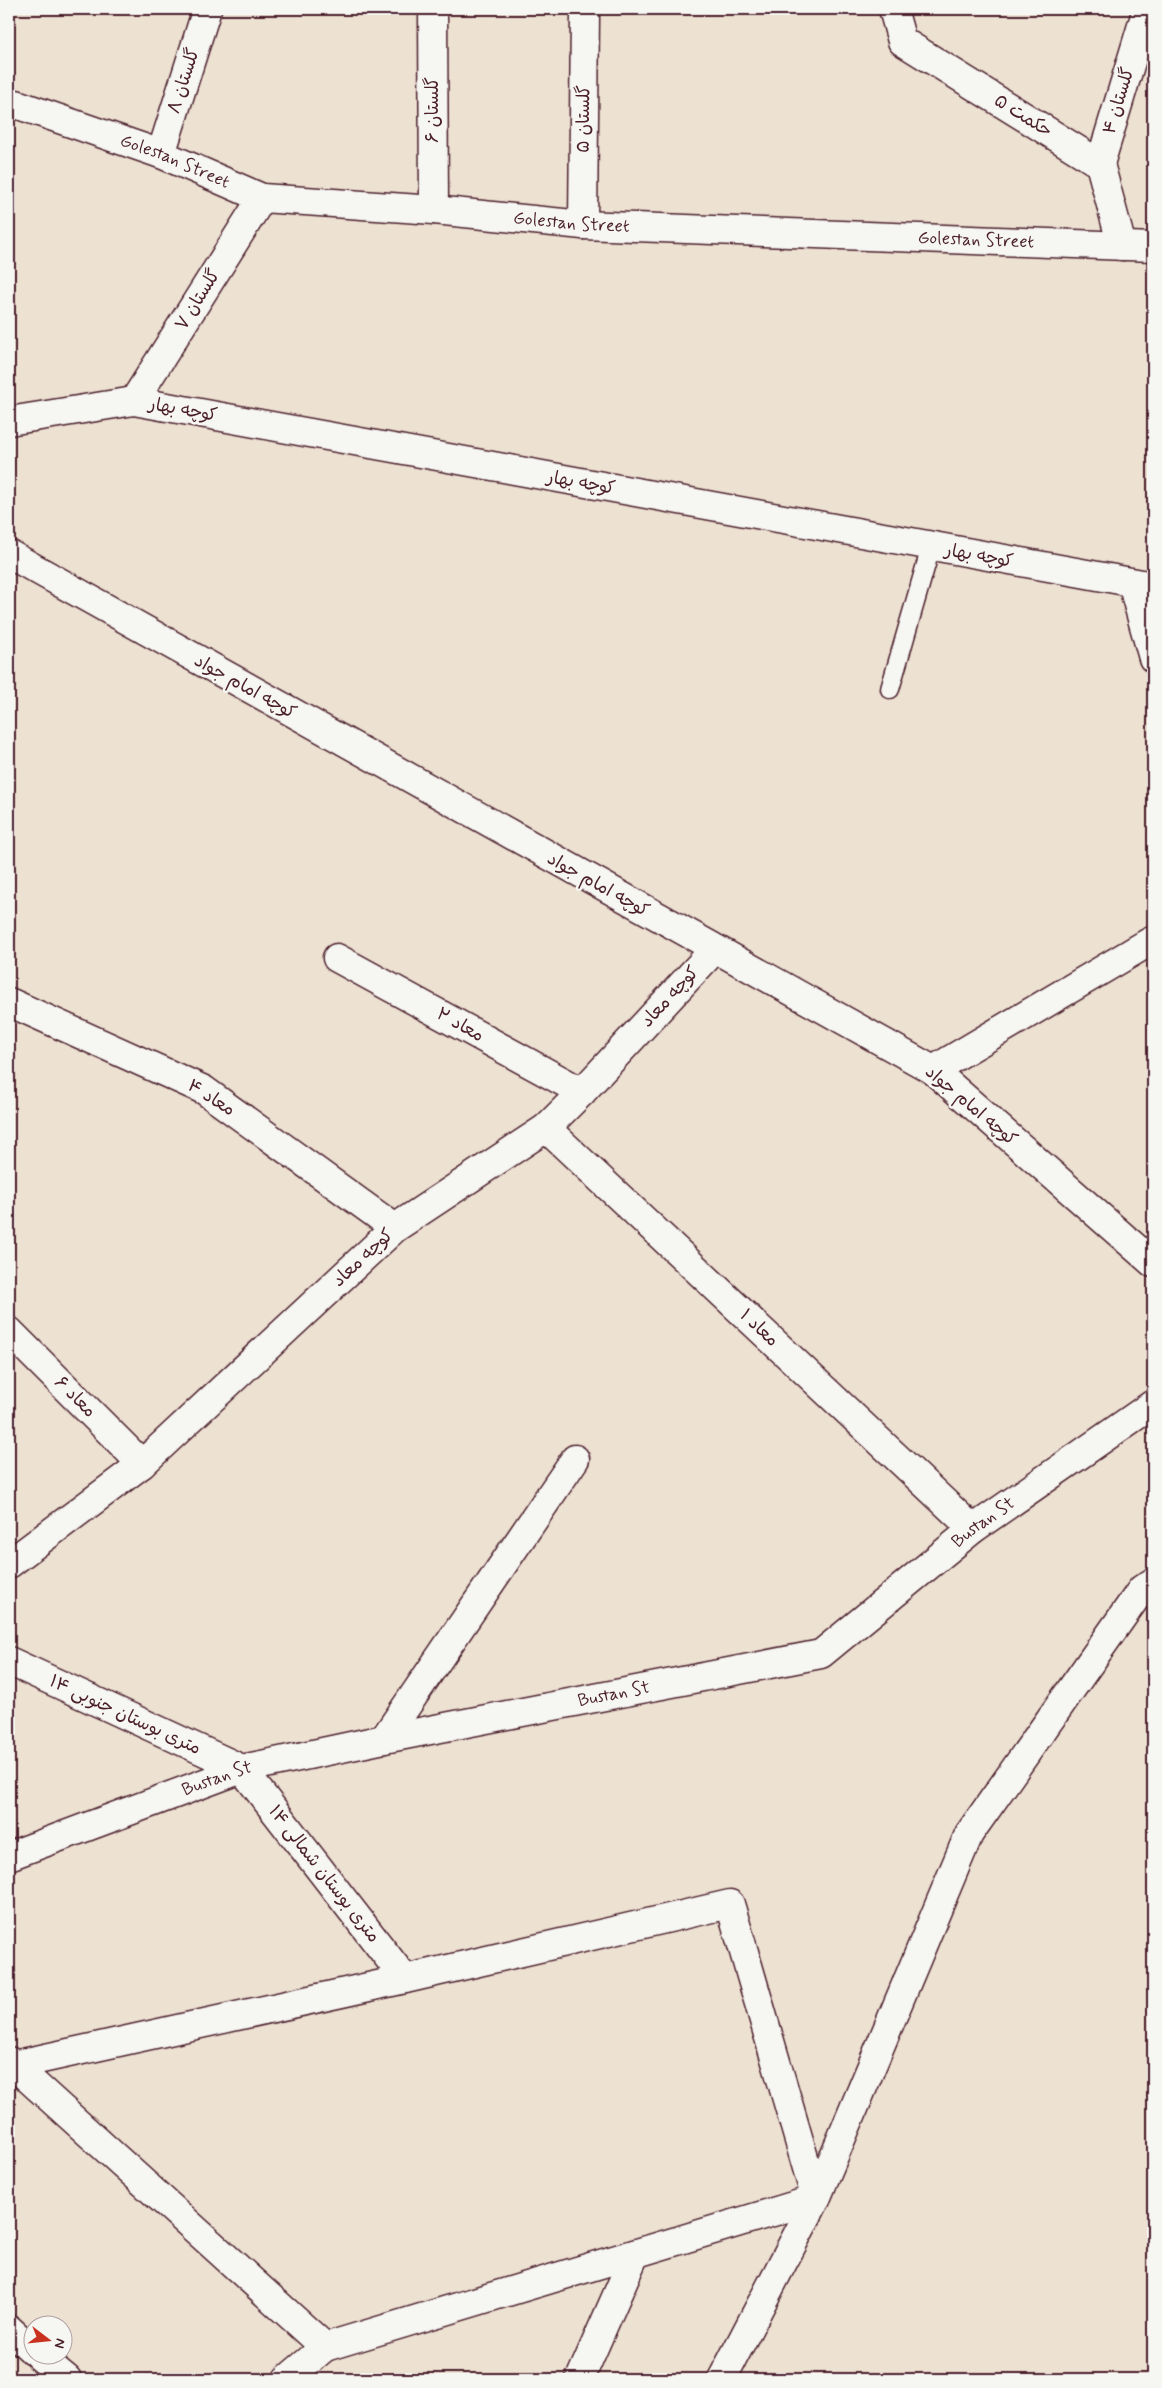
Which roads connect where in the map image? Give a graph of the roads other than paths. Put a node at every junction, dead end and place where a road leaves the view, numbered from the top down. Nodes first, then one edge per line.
1 (207, 9) edge
2 (433, 9) edge
3 (893, 9) edge
4 (1147, 9) edge
5 (585, 14) dead end
6 (9, 105) edge
7 (161, 154) junction
8 (1100, 164) junction
9 (262, 198) junction
10 (434, 210) junction
11 (583, 224) junction
12 (1122, 246) junction
13 (1153, 247) edge
14 (134, 401) junction
15 (9, 421) edge
16 (931, 547) junction
17 (9, 554) edge
18 (1142, 584) edge
19 (1153, 658) edge
20 (890, 689) dead end
21 (1151, 941) dead end
22 (714, 950) junction
23 (337, 958) dead end
24 (9, 1002) edge
25 (933, 1070) junction
26 (582, 1092) junction
27 (546, 1128) junction
28 (395, 1228) junction
29 (1153, 1263) edge
30 (9, 1330) edge
31 (1153, 1404) edge
32 (575, 1459) dead end
33 (142, 1464) junction
34 (973, 1529) junction
35 (9, 1564) edge
36 (1153, 1582) edge
37 (9, 1661) edge
38 (384, 1739) junction
39 (242, 1769) junction
40 (9, 1856) edge
41 (405, 1979) junction
42 (11, 2063) edge
43 (816, 2199) junction
44 (635, 2254) junction
45 (9, 2329) edge
46 (22, 2341) edge
47 (325, 2347) junction
48 (51, 2366) edge
49 (67, 2379) edge
50 (287, 2379) edge
51 (580, 2379) edge
52 (722, 2379) edge

1 - 7 street, گلستان ۸
2 - 10 street, گلستان ۶
3 - 8 street, حکمت ۵
4 - 8 street, گلستان ۴
5 - 11 street, گلستان ۵
6 - 7 street, Golestan Street
7 - 9 street, Golestan Street
8 - 12 street
9 - 10 street, Golestan Street
9 - 14 street, گلستان ۷
10 - 11 street, Golestan Street
11 - 12 street, Golestan Street
12 - 13 street, Golestan Street
14 - 15 street, کوچه بهار
14 - 16 street, کوچه بهار
16 - 18 street, کوچه بهار
16 - 20 lane
17 - 22 street, کوچه امام جواد
18 - 19 street
21 - 25 street
22 - 25 street, کوچه امام جواد
22 - 26 street, کوچه معاد
23 - 26 street, معاد ۲
24 - 28 street, معاد ۴
25 - 29 street, کوچه امام جواد
26 - 27 street, کوچه معاد
27 - 28 street, کوچه معاد
27 - 34 street, معاد ۱
28 - 33 street, کوچه معاد
30 - 33 street, معاد ۶
31 - 34 street, Bustan St
32 - 38 street
33 - 35 street, کوچه معاد
34 - 38 street, Bustan St
36 - 43 street
37 - 39 street, ۱۴ متری بوستان جنوبی
38 - 39 street, Bustan St
39 - 40 street, Bustan St
39 - 41 street, ۱۴ متری بوستان شمالی
41 - 42 street
41 - 43 street
42 - 47 street
43 - 44 street
43 - 52 street
44 - 47 street
44 - 51 street
45 - 46 street
47 - 50 street
48 - 49 street

